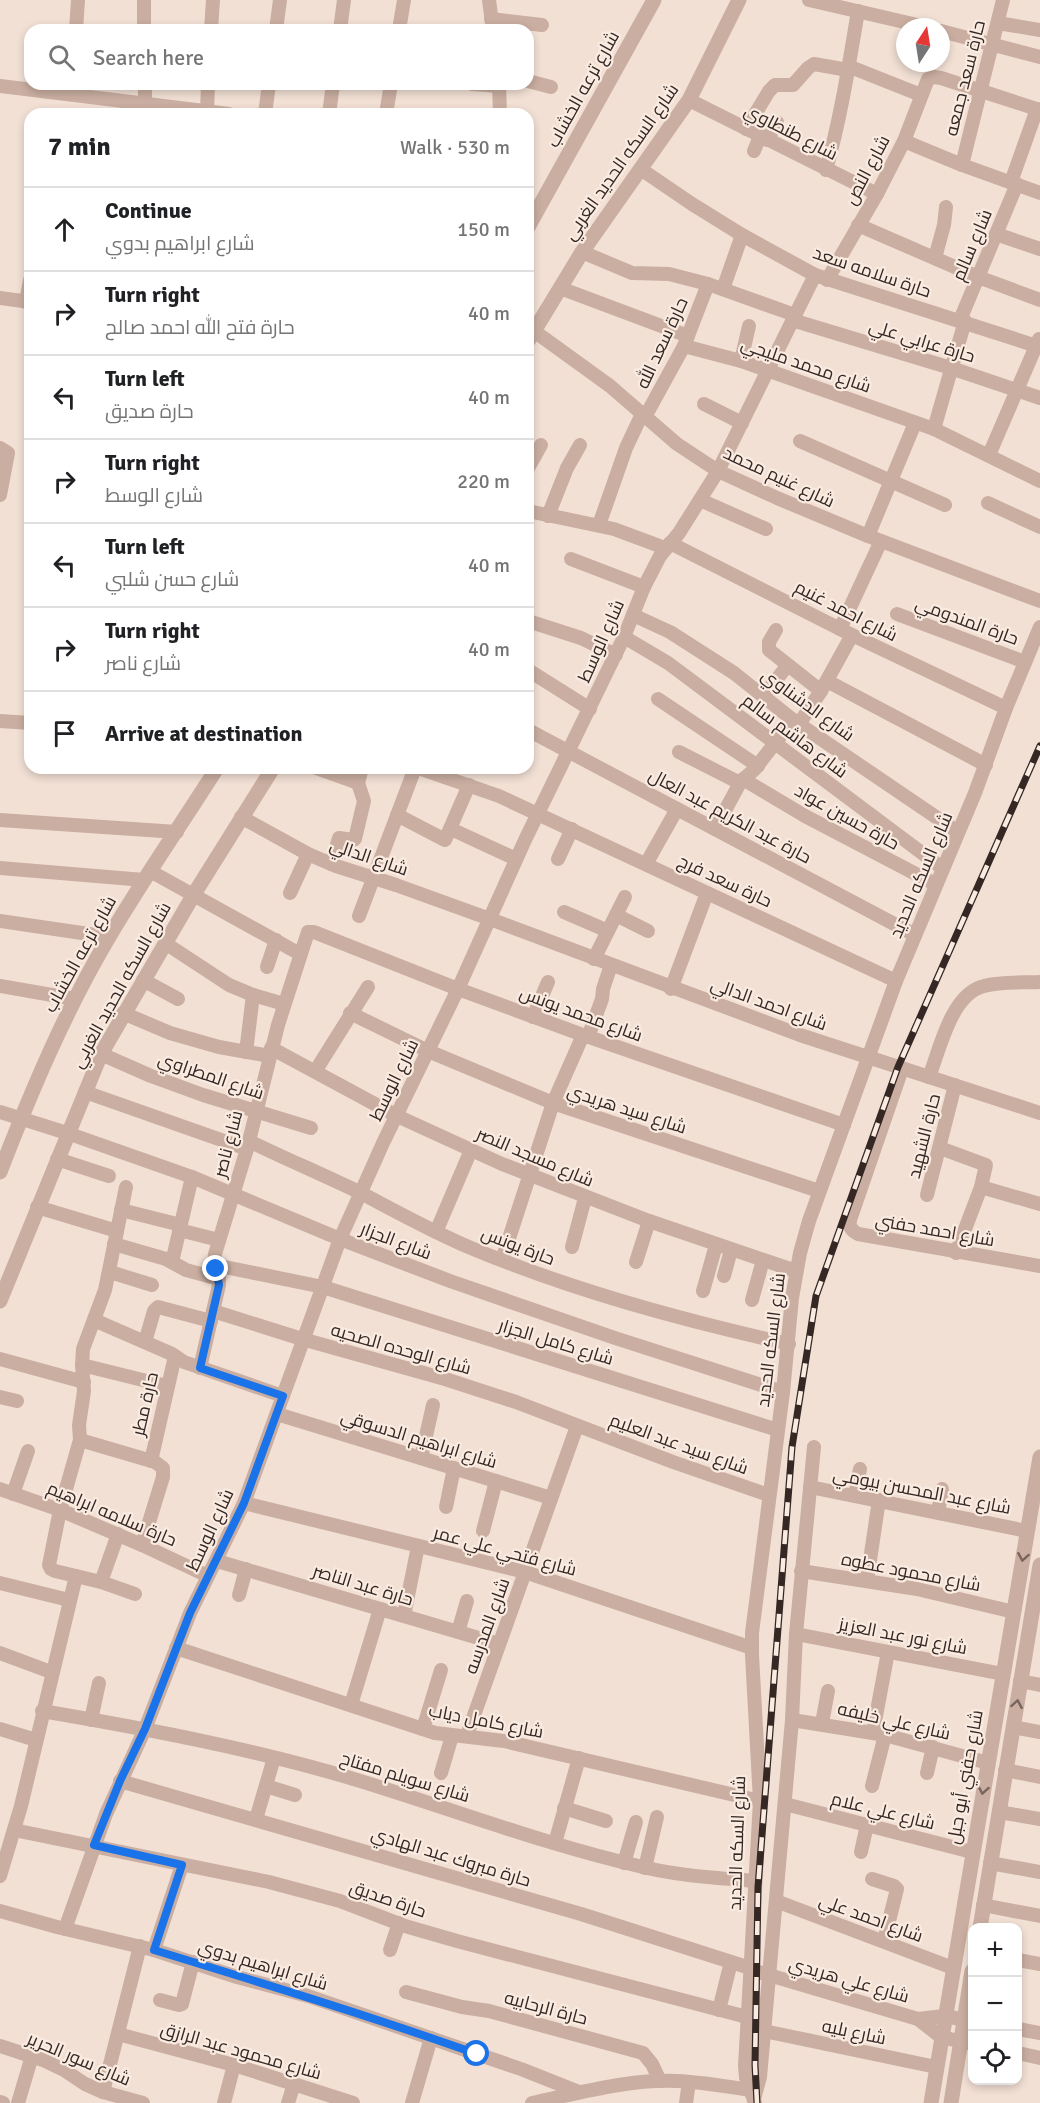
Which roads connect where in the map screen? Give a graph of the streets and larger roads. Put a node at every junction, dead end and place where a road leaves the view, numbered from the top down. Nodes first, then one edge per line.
1 (78, 0) edge
2 (144, 0) edge
3 (213, 0) edge
4 (280, 0) edge
5 (344, 0) edge
6 (404, 0) edge
7 (489, 0) edge
8 (654, 0) edge
9 (739, 0) edge
10 (809, 0) edge
11 (1003, 0) edge
12 (865, 8) edge
13 (897, 18) edge
14 (998, 23) junction
15 (76, 24) edge
16 (144, 24) edge
17 (211, 24) edge
18 (277, 24) edge
19 (341, 24) edge
20 (400, 24) edge
21 (492, 24) edge
22 (534, 25) edge
23 (542, 25) dead end
24 (1040, 30) edge
25 (950, 33) edge
26 (993, 44) junction
27 (1040, 57) edge
28 (848, 68) junction
29 (534, 83) edge
30 (0, 86) edge
31 (24, 87) edge
32 (551, 87) dead end
33 (77, 90) edge
34 (145, 90) edge
35 (208, 90) edge
36 (268, 90) edge
37 (332, 90) edge
38 (390, 90) edge
39 (499, 90) edge
40 (981, 91) junction
41 (921, 95) junction
42 (689, 100) junction
43 (145, 104) junction
44 (169, 108) edge
45 (207, 108) edge
46 (266, 108) edge
47 (330, 108) edge
48 (387, 108) edge
49 (500, 108) edge
50 (1039, 110) edge
51 (777, 122) dead end
52 (746, 129) junction
53 (763, 138) junction
54 (904, 141) junction
55 (754, 151) dead end
56 (962, 165) junction
57 (642, 170) junction
58 (826, 170) junction
59 (1014, 183) junction
60 (1040, 193) edge
61 (877, 194) junction
62 (946, 207) dead end
63 (534, 216) edge
64 (858, 225) junction
65 (996, 234) junction
66 (742, 235) junction
67 (1040, 249) edge
68 (582, 252) junction
69 (935, 258) junction
70 (821, 277) junction
71 (978, 277) junction
72 (708, 284) junction
73 (560, 288) junction
74 (723, 289) junction
75 (0, 298) edge
76 (1040, 300) edge
77 (24, 301) edge
78 (794, 317) junction
79 (962, 321) junction
80 (534, 326) edge
81 (749, 326) dead end
82 (534, 330) edge
83 (686, 341) junction
84 (1039, 343) edge
85 (741, 361) junction
86 (951, 368) junction
87 (768, 370) junction
88 (1017, 391) junction
89 (1040, 398) edge
90 (704, 404) dead end
91 (643, 416) junction
92 (742, 423) junction
93 (915, 423) junction
94 (934, 429) junction
95 (800, 441) dead end
96 (541, 445) dead end
97 (580, 445) dead end
98 (0, 448) edge
99 (989, 455) junction
100 (534, 457) edge
101 (718, 471) junction
102 (891, 481) junction
103 (1040, 481) edge
104 (0, 495) edge
105 (700, 500) junction
106 (988, 503) dead end
107 (945, 505) dead end
108 (534, 512) edge
109 (548, 516) junction
110 (599, 525) junction
111 (1040, 527) edge
112 (766, 529) dead end
113 (875, 538) junction
114 (668, 546) junction
115 (571, 559) dead end
116 (644, 587) junction
117 (1040, 601) edge
118 (897, 614) dead end
119 (633, 615) junction
120 (534, 623) edge
121 (1040, 627) edge
122 (776, 630) dead end
123 (846, 632) junction
124 (624, 637) junction
125 (616, 655) junction
126 (1025, 662) junction
127 (788, 665) junction
128 (534, 674) edge
129 (824, 686) junction
130 (764, 695) junction
131 (658, 699) dead end
132 (1006, 708) junction
133 (590, 709) junction
134 (0, 721) edge
135 (796, 722) junction
136 (24, 723) edge
137 (534, 733) edge
138 (775, 744) junction
139 (569, 751) junction
140 (680, 752) dead end
141 (986, 765) junction
142 (758, 766) junction
143 (213, 774) edge
144 (269, 774) edge
145 (333, 774) edge
146 (360, 774) edge
147 (414, 774) edge
148 (435, 774) edge
149 (741, 781) junction
150 (358, 783) junction
151 (469, 785) junction
152 (677, 809) junction
153 (538, 814) junction
154 (397, 815) junction
155 (241, 818) junction
156 (0, 820) edge
157 (451, 829) junction
158 (572, 829) junction
159 (715, 829) junction
160 (177, 832) junction
161 (958, 832) junction
162 (308, 854) junction
163 (516, 859) junction
164 (558, 859) dead end
165 (331, 864) junction
166 (646, 864) junction
167 (0, 868) edge
168 (942, 868) junction
169 (147, 875) junction
170 (373, 878) junction
171 (935, 884) junction
172 (290, 893) dead end
173 (707, 893) junction
174 (194, 894) junction
175 (625, 897) dead end
176 (564, 912) dead end
177 (616, 915) junction
178 (359, 916) dead end
179 (490, 919) junction
180 (0, 921) edge
181 (608, 931) junction
182 (648, 931) dead end
183 (308, 933) joint
184 (915, 935) junction
185 (109, 937) junction
186 (276, 940) junction
187 (165, 944) junction
188 (300, 954) junction
189 (594, 959) junction
190 (611, 965) junction
191 (267, 967) dead end
192 (143, 980) junction
193 (896, 981) junction
194 (548, 982) dead end
195 (1040, 982) edge
196 (0, 986) edge
197 (368, 987) dead end
198 (458, 989) junction
199 (671, 989) junction
200 (253, 995) junction
201 (75, 999) junction
202 (178, 999) dead end
203 (285, 1004) junction
204 (123, 1013) junction
205 (351, 1013) junction
206 (533, 1017) junction
207 (585, 1036) junction
208 (428, 1051) junction
209 (246, 1052) junction
210 (271, 1052) junction
211 (100, 1053) junction
212 (869, 1058) junction
213 (902, 1068) junction
214 (316, 1070) junction
215 (929, 1077) junction
216 (955, 1085) junction
217 (85, 1092) junction
218 (553, 1103) junction
219 (256, 1110) junction
220 (0, 1112) edge
221 (1040, 1113) edge
222 (397, 1116) junction
223 (21, 1119) junction
224 (844, 1125) junction
225 (311, 1128) dead end
226 (67, 1133) junction
227 (248, 1145) junction
228 (940, 1148) junction
229 (471, 1150) junction
230 (57, 1159) junction
231 (0, 1172) edge
232 (109, 1176) dead end
233 (530, 1176) junction
234 (192, 1177) junction
235 (126, 1187) dead end
236 (981, 1187) junction
237 (819, 1191) junction
238 (234, 1193) junction
239 (361, 1194) junction
240 (927, 1195) dead end
241 (585, 1198) junction
242 (1040, 1204) edge
243 (37, 1207) junction
244 (121, 1210) junction
245 (649, 1221) junction
246 (180, 1228) junction
247 (436, 1232) junction
248 (115, 1237) junction
249 (340, 1239) junction
250 (219, 1240) junction
251 (716, 1245) junction
252 (572, 1247) dead end
253 (731, 1250) junction
254 (956, 1253) junction
255 (502, 1260) junction
256 (763, 1260) junction
257 (172, 1262) junction
258 (636, 1262) dead end
259 (214, 1265) junction
260 (1040, 1266) edge
261 (796, 1271) junction
262 (110, 1272) junction
263 (724, 1276) dead end
264 (219, 1279) junction
265 (152, 1285) dead end
266 (323, 1287) junction
267 (704, 1291) dead end
268 (752, 1300) dead end
269 (0, 1301) edge
270 (212, 1316) junction
271 (94, 1320) junction
272 (303, 1339) junction
273 (145, 1342) junction
274 (789, 1344) junction
275 (175, 1356) junction
276 (0, 1359) edge
277 (82, 1365) junction
278 (200, 1368) junction
279 (84, 1382) junction
280 (167, 1386) junction
281 (783, 1392) junction
282 (283, 1396) junction
283 (0, 1397) edge
284 (17, 1401) dead end
285 (433, 1405) dead end
286 (277, 1414) junction
287 (577, 1426) junction
288 (778, 1430) junction
289 (80, 1440) junction
290 (814, 1447) dead end
291 (28, 1451) dead end
292 (421, 1458) junction
293 (1040, 1458) edge
294 (151, 1461) junction
295 (454, 1468) junction
296 (860, 1469) dead end
297 (496, 1481) junction
298 (810, 1487) junction
299 (942, 1489) dead end
300 (7, 1491) edge
301 (769, 1495) junction
302 (855, 1496) junction
303 (551, 1498) junction
304 (879, 1500) junction
305 (244, 1503) junction
306 (446, 1508) dead end
307 (60, 1510) junction
308 (938, 1512) junction
309 (483, 1531) dead end
310 (1027, 1531) junction
311 (118, 1534) junction
312 (142, 1545) junction
313 (418, 1546) junction
314 (217, 1561) junction
315 (1040, 1565) edge
316 (246, 1569) junction
317 (801, 1571) junction
318 (525, 1572) junction
319 (76, 1576) junction
320 (208, 1576) junction
321 (867, 1580) junction
322 (101, 1582) junction
323 (0, 1583) edge
324 (135, 1594) dead end
325 (239, 1595) dead end
326 (69, 1600) junction
327 (467, 1601) dead end
328 (380, 1609) junction
329 (404, 1616) junction
330 (1013, 1617) junction
331 (1035, 1626) edge
332 (458, 1632) junction
333 (796, 1634) junction
334 (500, 1644) junction
335 (176, 1648) junction
336 (752, 1648) junction
337 (888, 1652) junction
338 (0, 1653) edge
339 (441, 1670) dead end
340 (51, 1672) junction
341 (1003, 1674) junction
342 (1020, 1681) junction
343 (99, 1683) dead end
344 (1040, 1684) edge
345 (828, 1691) dead end
346 (351, 1705) junction
347 (42, 1711) junction
348 (92, 1720) junction
349 (792, 1720) junction
350 (822, 1723) junction
351 (1013, 1727) junction
352 (0, 1729) edge
353 (145, 1729) junction
354 (423, 1729) junction
355 (1040, 1732) edge
356 (879, 1734) junction
357 (467, 1735) junction
358 (452, 1736) junction
359 (36, 1740) junction
360 (933, 1748) junction
361 (274, 1758) junction
362 (579, 1758) junction
363 (988, 1763) junction
364 (1005, 1770) junction
365 (441, 1773) dead end
366 (927, 1773) dead end
367 (1040, 1777) edge
368 (120, 1781) junction
369 (266, 1786) junction
370 (872, 1786) dead end
371 (295, 1795) dead end
372 (760, 1801) junction
373 (785, 1804) junction
374 (564, 1808) junction
375 (999, 1812) junction
376 (657, 1817) dead end
377 (256, 1819) junction
378 (1040, 1819) edge
379 (606, 1821) dead end
380 (636, 1822) dead end
381 (867, 1825) junction
382 (14, 1830) junction
383 (555, 1843) junction
384 (94, 1845) junction
385 (861, 1852) dead end
386 (972, 1852) junction
387 (624, 1863) junction
388 (990, 1863) junction
389 (182, 1865) junction
390 (645, 1868) junction
391 (1040, 1872) edge
392 (0, 1876) edge
393 (872, 1879) dead end
394 (755, 1881) junction
395 (776, 1901) junction
396 (983, 1905) junction
397 (0, 1911) edge
398 (1040, 1916) edge
399 (399, 1923) junction
400 (981, 1923) edge
401 (65, 1929) junction
402 (884, 1941) junction
403 (147, 1948) junction
404 (390, 1950) dead end
405 (1022, 1960) edge
406 (193, 1962) junction
407 (731, 1962) junction
408 (1040, 1964) edge
409 (750, 1968) junction
410 (953, 1968) junction
411 (769, 1976) junction
412 (406, 1992) dead end
413 (160, 2000) dead end
414 (719, 2010) junction
415 (944, 2016) junction
416 (747, 2017) junction
417 (918, 2019) junction
418 (968, 2020) edge
419 (1022, 2030) edge
420 (764, 2031) junction
421 (1040, 2033) edge
422 (118, 2034) junction
423 (941, 2037) junction
424 (431, 2038) junction
425 (967, 2043) edge
426 (0, 2046) edge
427 (1022, 2054) edge
428 (32, 2056) junction
429 (1040, 2058) edge
430 (234, 2065) junction
431 (936, 2067) junction
432 (660, 2081) junction
433 (689, 2082) junction
434 (294, 2084) junction
435 (103, 2092) junction
436 (579, 2092) junction
437 (753, 2097) edge
438 (18, 2103) edge
439 (144, 2103) edge
440 (224, 2103) edge
441 (288, 2103) edge
442 (353, 2103) edge
443 (412, 2103) edge
444 (532, 2103) edge
445 (686, 2103) edge
446 (930, 2103) edge
447 (951, 2103) edge

1 - 15 street
2 - 16 street
3 - 17 street
4 - 18 street
5 - 19 street
6 - 20 street
7 - 21 street
8 - 63 street, شارع ترعه الخشاب
9 - 42 street, شارع السكه الحديد الغربي
10 - 12 street
11 - 14 street, حارة سعد جمعه
12 - 13 street
12 - 28 street
14 - 24 street
14 - 26 street, حارة سعد جمعه
22 - 23 street
25 - 26 street
26 - 27 street
26 - 40 street, حارة سعد جمعه
28 - 41 street
28 - 52 street
28 - 58 street
29 - 32 street
30 - 31 street
33 - 43 street
34 - 43 street
35 - 45 street
36 - 46 street
37 - 47 street
38 - 48 street
39 - 49 street
40 - 41 street, شارع النص
40 - 50 street
40 - 56 street, حارة سعد جمعه
41 - 54 street, شارع النص
42 - 52 street, شارع طنطاوي
42 - 57 street, شارع السكه الحديد الغربي
43 - 44 street
50 - 59 street, شارع سالم
51 - 53 street
52 - 53 street, شارع طنطاوي
53 - 55 street
53 - 58 street, شارع طنطاوي
54 - 56 street
54 - 61 street, شارع النص
56 - 59 street
57 - 66 street, حارة سلامه سعد
57 - 68 street, شارع السكه الحديد الغربي
58 - 61 street, شارع طنطاوي
59 - 60 street
59 - 65 street, شارع سالم
61 - 64 street, شارع النص
62 - 69 street
64 - 69 street
64 - 70 street, شارع النص
65 - 67 street
65 - 71 street, شارع سالم
66 - 70 street, حارة سلامه سعد
66 - 74 street
68 - 72 street, حارة عرابي علي
68 - 73 street, شارع السكه الحديد الغربي
69 - 71 street
70 - 78 street, شارع الوسط
70 - 79 street, حارة سلامه سعد
71 - 76 street
71 - 79 street, شارع سالم
72 - 74 street, حارة عرابي علي
72 - 83 street, حارة سعد الله
73 - 80 street, شارع السكه الحديد الغربي
73 - 83 street, شارع محمد مليجي
74 - 78 street, حارة عرابي علي
75 - 77 street
78 - 86 street, حارة عرابي علي
78 - 87 street, شارع الوسط
79 - 84 street, حارة سلامه سعد
79 - 86 street, شارع سالم
81 - 85 street
82 - 91 street, شارع غنيم محمد
83 - 85 street, شارع محمد مليجي
83 - 91 street, حارة سعد الله
84 - 88 street
85 - 87 street, شارع محمد مليجي
86 - 88 street, حارة عرابي علي
86 - 94 street, شارع سالم
87 - 92 street, شارع الوسط
87 - 93 street, شارع محمد مليجي
88 - 89 street, حارة عرابي علي
88 - 99 street
90 - 92 street
91 - 101 street, شارع غنيم محمد
91 - 110 street, حارة سعد الله
92 - 101 street, شارع الوسط
93 - 94 street, شارع محمد مليجي
93 - 102 street
94 - 99 street, شارع محمد مليجي
95 - 102 street
96 - 100 street
97 - 109 street
98 - 104 street
99 - 103 street, شارع محمد مليجي
101 - 105 street, شارع الوسط
101 - 113 street, شارع غنيم محمد
102 - 107 street
102 - 113 street
105 - 112 street
105 - 114 street, شارع الوسط
106 - 111 street
108 - 109 street, شارع احمد غنيم
109 - 110 street, شارع احمد غنيم
110 - 114 street, شارع احمد غنيم
113 - 117 street, شارع غنيم محمد
113 - 123 street
114 - 116 street, شارع الوسط
114 - 123 street, شارع احمد غنيم
115 - 116 street
116 - 119 street, شارع الوسط
118 - 126 street, حارة المندومي
119 - 124 street, شارع الوسط
119 - 130 street, شارع الدشناوي
120 - 125 street
121 - 126 street, شارع السكه الحديد
122 - 127 street
123 - 129 street
123 - 132 street, شارع احمد غنيم
124 - 125 street, شارع الوسط
124 - 138 street, شارع هاشم سالم
125 - 133 street, شارع الوسط
126 - 132 street, شارع السكه الحديد
127 - 129 street
127 - 130 street
128 - 133 street
129 - 135 street
129 - 141 street
130 - 135 street, شارع الدشناوي
131 - 142 street
132 - 141 street, شارع السكه الحديد
133 - 139 street, شارع الوسط
134 - 136 street
135 - 138 street
135 - 161 street, شارع الدشناوي
137 - 139 street, حارة عبد الكريم عبد العال
138 - 142 street
138 - 168 street, شارع هاشم سالم
139 - 152 street, حارة عبد الكريم عبد العال
139 - 153 street, شارع الوسط
140 - 149 street, حارة حسين عواد
141 - 161 street, شارع السكه الحديد
142 - 149 street
143 - 160 street, شارع ترعه الخشاب
144 - 155 street, شارع السكه الحديد الغربي
145 - 150 street
146 - 150 street
147 - 154 street
148 - 151 street, حارة سعد فرج
149 - 159 street
149 - 171 street, حارة حسين عواد
150 - 165 street
151 - 153 street, حارة سعد فرج
151 - 157 street
152 - 159 street, حارة عبد الكريم عبد العال
152 - 166 street
153 - 158 street, حارة سعد فرج
153 - 163 street, شارع الوسط
154 - 157 street
154 - 170 street
155 - 162 street, شارع الدالي
155 - 174 street, شارع السكه الحديد الغربي
156 - 160 street
157 - 163 street
158 - 164 street
158 - 166 street, حارة سعد فرج
159 - 184 street, حارة عبد الكريم عبد العال
160 - 169 street, شارع ترعه الخشاب
161 - 168 street, شارع السكه الحديد
162 - 165 street, شارع الدالي
162 - 172 street
163 - 179 street, شارع الوسط
165 - 170 street, شارع الدالي
166 - 173 street, حارة سعد فرج
167 - 169 street
168 - 171 street, شارع السكه الحديد
169 - 174 street
169 - 185 street, شارع ترعه الخشاب
170 - 178 street
170 - 179 street, شارع الدالي
171 - 184 street, شارع السكه الحديد
173 - 193 street, حارة سعد فرج
173 - 199 street
174 - 186 street
174 - 187 street, شارع السكه الحديد الغربي
175 - 177 street
176 - 181 street
177 - 181 street
177 - 182 street
179 - 189 street, شارع احمد الدالي
179 - 198 street, شارع الوسط
180 - 185 street
181 - 189 street
183 - 188 street, شارع ناصر
183 - 198 street, شارع محمد يونس
184 - 193 street, شارع السكه الحديد
185 - 201 street, شارع ترعه الخشاب
186 - 188 street
186 - 191 street
187 - 192 street, شارع السكه الحديد الغربي
187 - 200 street
188 - 203 street, شارع ناصر
189 - 190 street, شارع احمد الدالي
190 - 199 street, شارع احمد الدالي
190 - 207 street
192 - 202 street
192 - 204 street, شارع السكه الحديد الغربي
193 - 212 street, شارع السكه الحديد
194 - 206 street
195 - 215 street
196 - 201 street
197 - 205 street
198 - 206 street, شارع محمد يونس
198 - 208 street, شارع الوسط
199 - 212 street, شارع احمد الدالي
200 - 203 street
200 - 209 street
201 - 223 street, شارع ترعه الخشاب
203 - 210 street, شارع ناصر
204 - 209 street, شارع مسجد النصر
204 - 211 street, شارع السكه الحديد الغربي
205 - 208 street, شارع سيد هريدي
205 - 214 street
206 - 207 street, شارع محمد يونس
207 - 218 street
207 - 224 street, شارع محمد يونس
208 - 218 street, شارع سيد هريدي
208 - 222 street, شارع الوسط
209 - 210 street, شارع مسجد النصر
210 - 214 street, شارع مسجد النصر
210 - 219 street, شارع ناصر
211 - 217 street, شارع السكه الحديد الغربي
211 - 219 street, شارع المطراوي
212 - 213 street, شارع احمد الدالي
212 - 224 street, شارع السكه الحديد
213 - 215 street, شارع احمد الدالي
213 - 254 street, شارع احمد حفني
214 - 222 street, شارع مسجد النصر
215 - 216 street, شارع احمد الدالي
216 - 221 street, شارع احمد الدالي
216 - 228 street, حارة الشهيد
217 - 226 street, شارع السكه الحديد الغربي
217 - 227 street, حارة يونس
218 - 233 street
218 - 237 street, شارع سيد هريدي
219 - 225 street, شارع المطراوي
219 - 227 street, شارع ناصر
220 - 223 street, شارع الجزار
222 - 229 street, شارع مسجد النصر
222 - 239 street, شارع الوسط
223 - 226 street, شارع الجزار
223 - 231 street, شارع ترعه الخشاب
224 - 237 street, شارع السكه الحديد
226 - 230 street, شارع السكه الحديد الغربي
226 - 234 street, شارع الجزار
227 - 238 street, شارع ناصر
227 - 239 street, حارة يونس
228 - 236 street
228 - 240 street, حارة الشهيد
229 - 233 street, شارع مسجد النصر
229 - 247 street
230 - 232 street
230 - 243 street, شارع السكه الحديد الغربي
233 - 241 street, شارع مسجد النصر
233 - 255 street
234 - 238 street, شارع الجزار
234 - 246 street
235 - 244 street
236 - 242 street
236 - 254 street
237 - 261 street, شارع السكه الحديد
238 - 249 street, شارع الجزار
238 - 250 street, شارع ناصر
239 - 247 street, حارة يونس
239 - 249 street, شارع الوسط
241 - 245 street, شارع مسجد النصر
241 - 252 street
243 - 248 street
243 - 269 street, شارع السكه الحديد الغربي
244 - 246 street
244 - 248 street
245 - 251 street, شارع مسجد النصر
245 - 258 street
246 - 250 street
246 - 257 street
247 - 255 street, حارة يونس
248 - 257 street
248 - 262 street
249 - 266 street, شارع الوسط
249 - 281 street, شارع الجزار
250 - 259 street, شارع ناصر
251 - 253 street, شارع مسجد النصر
251 - 267 street
253 - 256 street, شارع مسجد النصر
253 - 263 street
254 - 260 street, شارع احمد حفني
255 - 274 street, حارة يونس
256 - 261 street, شارع مسجد النصر
256 - 268 street
257 - 264 street
259 - 264 street
259 - 266 street, شارع كامل الجزار
261 - 274 street, شارع السكه الحديد
262 - 265 street
262 - 271 street
264 - 270 street
266 - 272 street, شارع الوسط
266 - 288 street, شارع كامل الجزار
270 - 272 street, شارع الوحده الصحيه
270 - 273 street, شارع الوحده الصحيه
270 - 278 street
271 - 273 street
271 - 277 street
272 - 282 street, شارع الوسط
272 - 287 street, شارع الوحده الصحيه
273 - 275 street
274 - 281 street, شارع السكه الحديد
275 - 278 street
275 - 280 street, حارة مطر
276 - 279 street
277 - 279 street
277 - 280 street
278 - 282 street
279 - 289 street
280 - 294 street, حارة مطر
281 - 288 street, شارع السكه الحديد
282 - 286 street, شارع الوسط
283 - 284 street
285 - 292 street
286 - 292 street, شارع ابراهيم الدسوقي
286 - 305 street, شارع الوسط
287 - 301 street, شارع سيد عبد العليم
287 - 303 street, شارع المدرسه
288 - 301 street, شارع السكه الحديد
289 - 294 street
289 - 307 street
290 - 298 street
291 - 300 street
292 - 295 street, شارع ابراهيم الدسوقي
293 - 310 street, شارع حفني أبو جبل
294 - 312 street
295 - 297 street, شارع ابراهيم الدسوقي
295 - 306 street
296 - 302 street
297 - 303 street, شارع ابراهيم الدسوقي
297 - 309 street
298 - 302 street, شارع عبد المحسن بيومي
298 - 317 street
299 - 308 street
300 - 307 street, حارة سلامه ابراهيم
301 - 336 street, شارع السكه الحديد
302 - 304 street, شارع عبد المحسن بيومي
303 - 318 street, شارع المدرسه
304 - 308 street, شارع عبد المحسن بيومي
304 - 321 street
305 - 313 street, شارع فتحي علي عمر
305 - 314 street, شارع الوسط
307 - 311 street, حارة سلامه ابراهيم
307 - 319 street
308 - 310 street, شارع عبد المحسن بيومي
310 -> 330 street, شارع حفني أبو جبل
311 - 312 street, حارة سلامه ابراهيم
311 - 322 street
312 - 320 street, حارة سلامه ابراهيم
313 - 318 street, شارع فتحي علي عمر
313 - 329 street
314 - 316 street, حارة عبد الناصر
314 - 320 street, شارع الوسط
315 - 331 street
316 - 325 street
316 - 328 street, حارة عبد الناصر
317 - 321 street, شارع محمود عطوه
317 - 333 street
318 - 334 street, شارع المدرسه
318 - 336 street, شارع فتحي علي عمر
319 - 322 street
319 - 326 street
320 - 335 street, شارع الوسط
321 - 330 street, شارع محمود عطوه
322 - 324 street
323 - 326 street
326 - 340 street
327 - 332 street
328 - 329 street, حارة عبد الناصر
328 - 346 street
329 - 332 street, حارة عبد الناصر
330 - 331 street, شارع محمود عطوه
330 - 341 street, شارع حفني أبو جبل
331 - 342 street
332 - 334 street, حارة عبد الناصر
333 - 337 street, شارع نور عبد العزيز
333 - 349 street
334 - 357 street, شارع المدرسه
335 - 346 street, شارع كامل دياب
335 - 353 street, شارع الوسط
336 - 372 street, شارع السكه الحديد
337 - 341 street, شارع نور عبد العزيز
337 - 356 street
338 - 340 street
339 - 354 street
340 - 347 street
341 - 363 street, شارع حفني أبو جبل
342 - 344 street
351 -> 342 street
343 - 348 street
345 - 350 street
346 - 354 street, شارع كامل دياب
347 - 348 street, شارع سويلم مفتاح
347 - 359 street
348 - 353 street, شارع سويلم مفتاح
349 - 350 street, شارع علي خليفه
349 - 373 street
350 - 356 street, شارع علي خليفه
351 - 355 street
351 - 364 street
352 - 359 street
353 - 361 street, شارع سويلم مفتاح
353 - 368 street, شارع الوسط
354 - 358 street, شارع كامل دياب
356 - 360 street, شارع علي خليفه
356 - 370 street
357 - 358 street, شارع كامل دياب
357 - 362 street, شارع كامل دياب
358 - 365 street
359 - 382 street
360 - 363 street, شارع علي خليفه
360 - 366 street
361 - 369 street
361 - 383 street, شارع سويلم مفتاح
362 - 372 street, شارع كامل دياب
362 - 374 street
363 -> 386 street, شارع حفني أبو جبل
364 - 367 street
364 - 375 street
368 - 377 street, حارة مبروك عبد الهادي
368 - 384 street, شارع الوسط
369 - 371 street
369 - 377 street
372 - 394 street, شارع السكه الحديد
373 - 381 street, شارع علي علام
373 - 395 street
374 - 379 street
374 - 383 street
375 - 378 street
375 - 388 street
376 - 390 street
377 - 407 street, حارة مبروك عبد الهادي
380 - 387 street
381 - 385 street
381 - 386 street, شارع علي علام
382 - 384 street, حارة صديق
382 - 392 street
383 - 387 street, شارع سويلم مفتاح
384 - 389 street, حارة صديق
384 - 401 street, شارع الوسط
386 - 410 street, شارع حفني أبو جبل
387 - 390 street, شارع سويلم مفتاح
388 - 391 street
388 - 396 street
389 - 399 street, حارة صديق
389 - 403 street
390 - 394 street, شارع سويلم مفتاح
393 - 402 street
394 - 409 street, شارع السكه الحديد
395 - 402 street, شارع احمد علي
395 - 411 street
396 - 398 street
396 - 400 street
397 - 401 street, شارع ابراهيم بدوي
399 - 404 street
399 - 414 street, حارة صديق
401 - 403 street, شارع ابراهيم بدوي
402 - 410 street, شارع احمد علي
403 - 406 street, شارع ابراهيم بدوي
403 - 422 street
405 - 408 street
406 - 413 street
406 - 424 street, شارع ابراهيم بدوي
407 - 409 street, حارة مبروك عبد الهادي
407 - 414 street
409 - 411 street, حارة مبروك عبد الهادي
409 - 416 street, شارع السكه الحديد
410 - 415 street, شارع حفني أبو جبل
411 - 417 street, شارع علي هريدي
411 - 420 street
412 - 432 street, حارة الرحابيه
414 - 416 street, حارة صديق
415 - 417 street, شارع علي هريدي
415 - 418 street, شارع علي هريدي
415 - 423 street, شارع حفني أبو جبل
416 - 437 street, شارع السكه الحديد
417 - 423 street, شارع علي هريدي
418 - 425 street
419 - 421 street
420 - 431 street, شارع بليه
420 - 437 street
422 - 430 street, شارع محمود عبد الرازق
422 - 435 street
423 - 425 street
423 - 431 street, شارع حفني أبو جبل
424 - 436 street, شارع ابراهيم بدوي
424 - 443 street
425 - 447 street
426 - 428 street, شارع سور الحرير
427 - 429 street
428 - 435 street, شارع سور الحرير
428 - 438 street
430 - 434 street, شارع محمود عبد الرازق
430 - 440 street
431 - 446 street, شارع حفني أبو جبل
432 - 433 street
432 - 436 street
433 - 437 street
433 - 445 street
434 - 441 street
434 - 442 street, شارع محمود عبد الرازق
435 - 439 street, شارع سور الحرير
436 - 444 street

